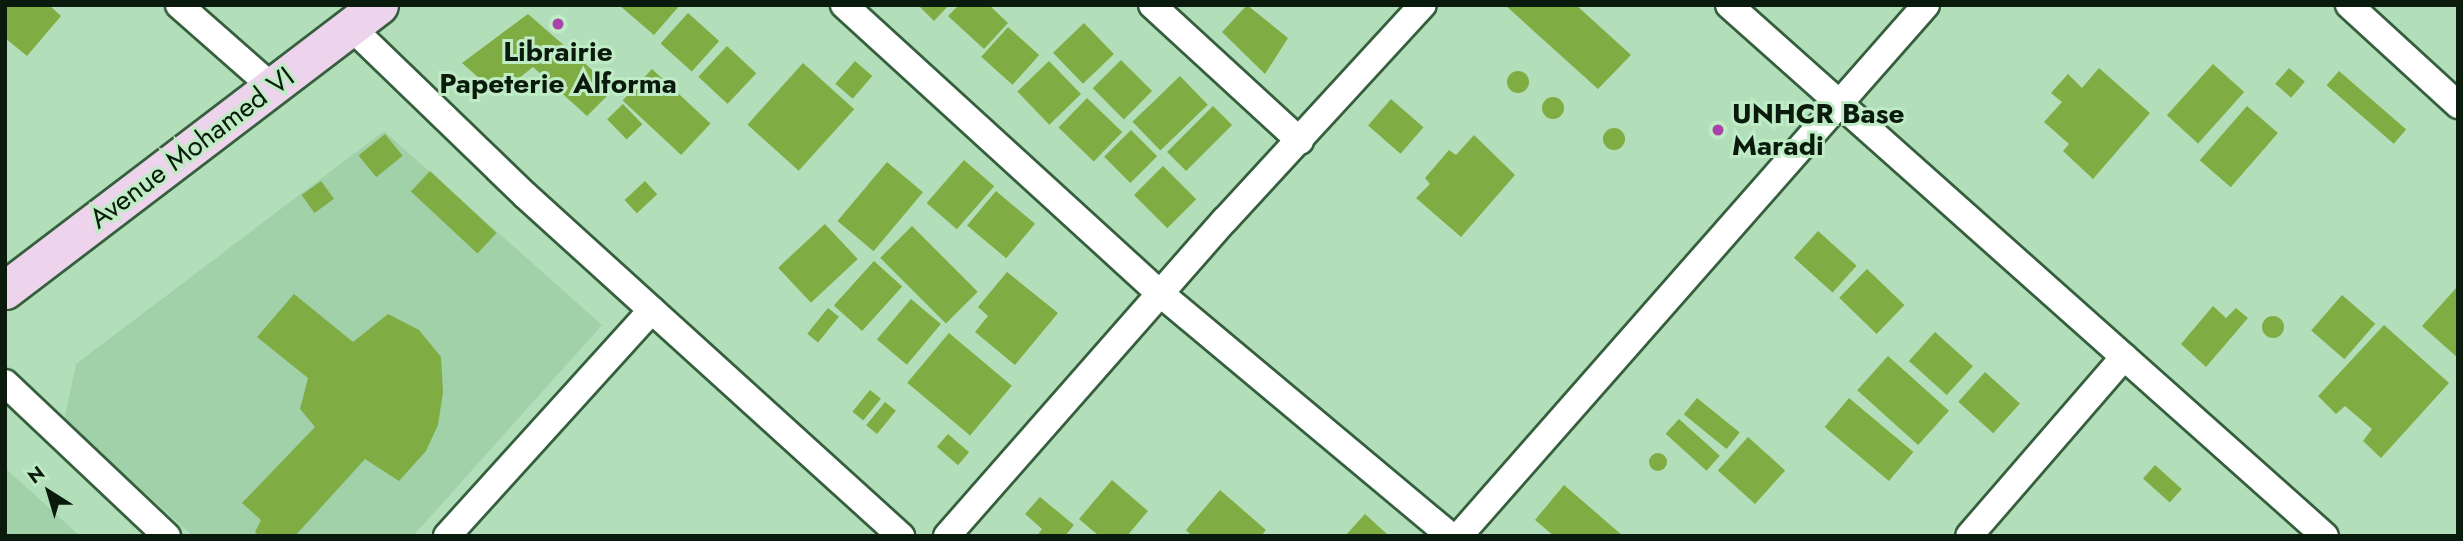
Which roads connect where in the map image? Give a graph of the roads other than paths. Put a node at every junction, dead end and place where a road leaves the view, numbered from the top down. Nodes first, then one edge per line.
1 (179, 5) edge
2 (844, 5) edge
3 (1152, 5) edge
4 (1423, 5) edge
5 (1729, 5) edge
6 (1926, 5) edge
7 (2349, 5) edge
8 (365, 16) edge
9 (272, 87) junction
10 (1838, 101) junction
11 (2458, 105) edge
12 (1300, 141) junction
13 (5, 290) edge
14 (1160, 294) junction
15 (652, 310) junction
16 (2124, 357) junction
17 (5, 383) edge
18 (167, 536) edge
19 (447, 536) edge
20 (901, 536) edge
21 (947, 536) edge
22 (1450, 536) edge
23 (1459, 536) edge
24 (1969, 536) edge
25 (2325, 536) edge

1 - 9 street
2 - 14 street
3 - 12 street
4 - 12 street
5 - 10 street
6 - 10 street
7 - 11 street
8 - 9 street, Avenue Mohamed VI
8 - 15 street
9 - 13 street, Avenue Mohamed VI
10 - 16 street
10 - 23 street
12 - 14 street
14 - 21 street
14 - 22 street
15 - 19 street
15 - 20 street
16 - 24 street
16 - 25 street
17 - 18 street

